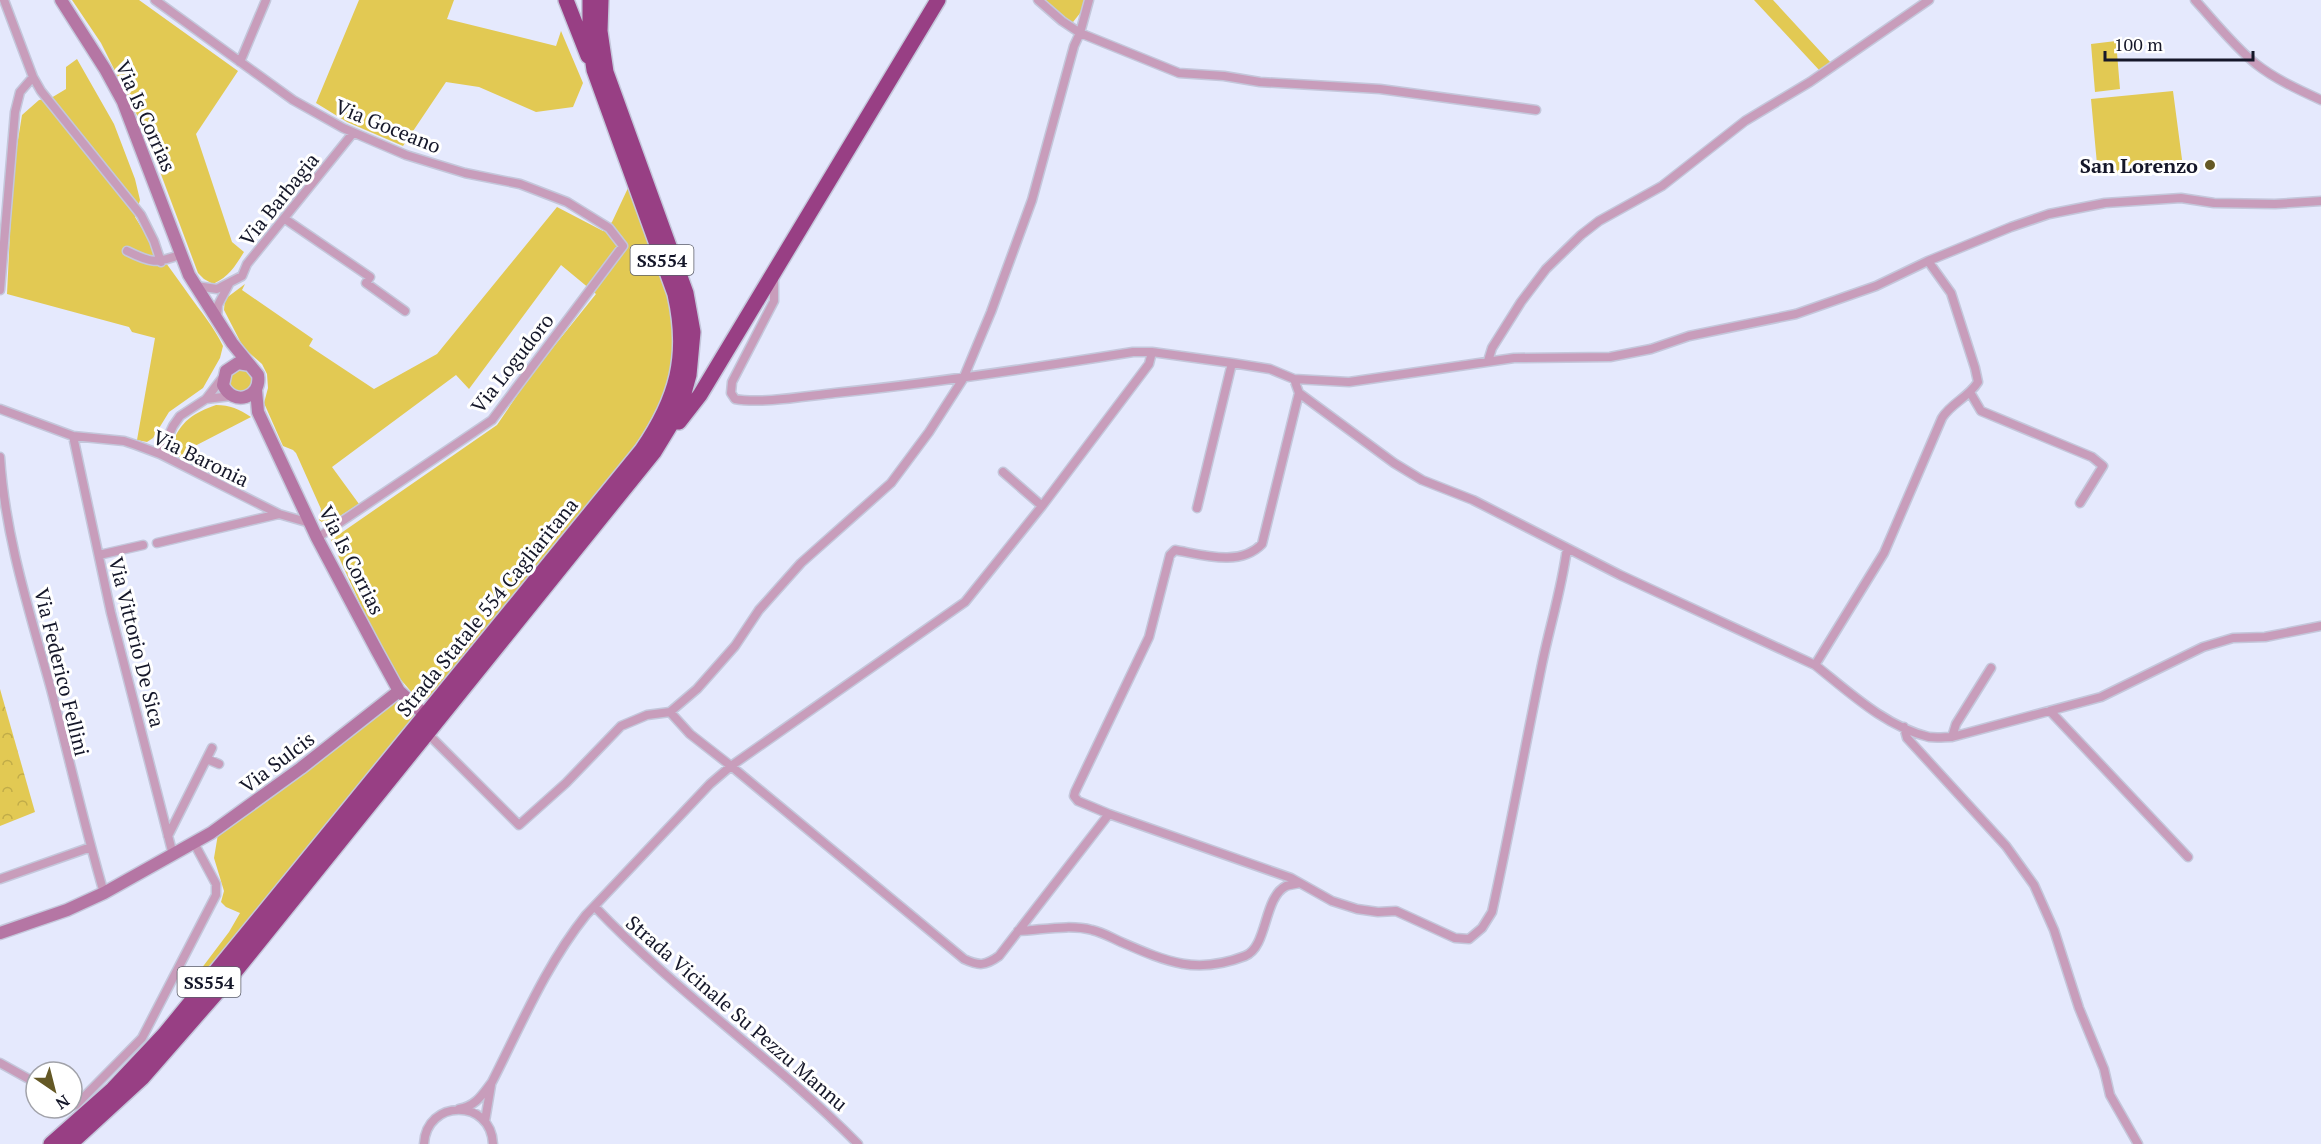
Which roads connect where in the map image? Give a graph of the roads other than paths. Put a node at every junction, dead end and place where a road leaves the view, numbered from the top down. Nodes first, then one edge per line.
1 (3, 0) edge
2 (61, 0) edge
3 (155, 0) edge
4 (266, 0) edge
5 (566, 0) edge
6 (590, 0) edge
7 (601, 0) edge
8 (938, 0) edge
9 (1038, 0) edge
10 (1089, 0) edge
11 (1929, 0) edge
12 (2195, 0) edge
13 (1080, 33) junction
14 (240, 62) junction
15 (594, 70) junction
16 (33, 77) junction
17 (2321, 100) edge
18 (1536, 110) dead end
19 (353, 133) junction
20 (2321, 201) edge
21 (285, 219) junction
22 (623, 246) joint
23 (127, 250) dead end
24 (182, 254) junction
25 (1928, 261) junction
26 (160, 262) junction
27 (774, 270) junction
28 (229, 284) junction
29 (196, 286) junction
30 (0, 290) edge
31 (405, 311) dead end
32 (217, 318) junction
33 (232, 343) junction
34 (1152, 352) junction
35 (1488, 361) junction
36 (1232, 363) junction
37 (250, 365) junction
38 (227, 371) junction
39 (963, 379) junction
40 (1294, 379) junction
41 (256, 390) junction
42 (1299, 393) junction
43 (1971, 393) junction
44 (235, 397) junction
45 (206, 399) junction
46 (0, 409) edge
47 (258, 412) junction
48 (73, 436) junction
49 (654, 452) junction
50 (160, 454) junction
51 (0, 457) edge
52 (1003, 472) dead end
53 (2080, 503) dead end
54 (1042, 506) junction
55 (1197, 508) dead end
56 (279, 514) junction
57 (310, 523) junction
58 (317, 538) junction
59 (157, 543) dead end
60 (143, 545) dead end
61 (1567, 548) junction
62 (99, 555) junction
63 (2321, 626) edge
64 (1815, 665) junction
65 (1991, 668) dead end
66 (399, 691) junction
67 (2050, 711) junction
68 (670, 712) junction
69 (425, 716) junction
70 (1904, 728) junction
71 (426, 732) junction
72 (1952, 737) junction
73 (212, 748) dead end
74 (207, 759) junction
75 (219, 764) dead end
76 (731, 766) junction
77 (1110, 813) junction
78 (168, 836) junction
79 (195, 843) junction
80 (91, 847) junction
81 (173, 855) junction
82 (2188, 857) dead end
83 (0, 879) edge
84 (1299, 884) junction
85 (104, 893) junction
86 (595, 907) junction
87 (1018, 931) junction
88 (0, 933) edge
89 (0, 1063) edge
90 (24, 1076) edge
91 (492, 1082) junction
92 (84, 1093) edge
93 (459, 1109) junction
94 (485, 1121) junction
95 (51, 1144) edge
96 (70, 1144) edge
97 (424, 1144) edge
98 (493, 1144) edge
99 (858, 1144) edge
100 (2138, 1144) edge

1 - 16 street
2 - 24 street, Via Is Corrias
3 - 14 street, Via Goceano
4 - 14 street
5 - 15 highway
6 - 15 highway, Strada Statale 554 Cagliaritana / SS554
7 - 49 highway, Strada Statale 554 Cagliaritana / SS554
8 - 27 highway
9 - 13 street
10 - 13 street
11 - 35 street
12 - 17 street
13 - 18 street
13 - 39 street
14 - 19 street, Via Goceano
15 - 69 highway, Strada Statale 554 Cagliaritana / SS554
16 - 26 street
16 - 30 street
19 - 21 street, Via Barbagia
19 - 22 street, Via Goceano
20 - 25 street
21 - 28 street, Via Barbagia
21 - 31 street
22 - 58 street, Via Logudoro
23 - 26 street
24 - 26 street
24 - 29 street, Via Is Corrias
25 - 35 street
25 - 43 street
27 - 39 street
27 - 49 highway
28 - 29 street
28 - 32 street, Via Barbagia
29 - 32 street, Via Is Corrias
32 - 33 street, Via Is Corrias
33 - 37 street, Via Is Corrias
33 - 38 street
34 - 36 street
34 - 39 street
34 - 54 street
35 - 40 street
36 - 40 street
36 - 55 street
37 - 38 street
37 - 41 street
38 - 44 street
38 - 45 street
39 - 68 street
40 - 42 street
41 - 44 street
41 - 47 street, Via Is Corrias
42 - 61 street
42 - 77 street
43 - 53 street
43 - 64 street
44 - 45 street
44 - 47 street, Via Is Corrias
45 - 50 street
46 - 48 street, Via Baronia
47 - 57 street, Via Is Corrias
48 - 50 street, Via Baronia
48 - 62 street, Via Vittorio De Sica
49 - 71 highway, Strada Statale 554 Cagliaritana / SS554
50 - 56 street, Via Baronia
51 - 80 street, Via Federico Fellini
52 - 54 street
54 - 76 street
56 - 57 street, Via Baronia
56 - 59 street
57 - 58 street, Via Is Corrias
58 - 66 street, Via Is Corrias
60 - 62 street
61 - 64 street
61 - 84 street
62 - 78 street, Via Vittorio De Sica
63 - 67 street
64 - 70 street
65 - 72 street
66 - 69 street, Via Is Corrias
66 - 79 street, Via Sulcis
67 - 72 street
67 - 82 street
68 - 71 street
68 - 76 street
69 - 95 highway, Strada Statale 554 Cagliaritana / SS554
70 - 72 street
70 - 100 street
71 - 96 highway, Strada Statale 554 Cagliaritana / SS554
73 - 74 street
74 - 75 street
74 - 78 street
76 - 86 street
76 - 87 street
77 - 84 street
77 - 87 street
78 - 81 street, Via Vittorio De Sica
79 - 81 street, Via Sulcis
79 - 92 street
80 - 83 street
80 - 85 street, Via Federico Fellini
81 - 85 street, Via Sulcis
84 - 87 street
85 - 88 street, Via Sulcis
86 - 91 street
86 - 99 street, Strada Vicinale Su Pezzu Mannu
89 - 90 street
91 - 93 street
91 - 94 street
93 - 94 street
93 - 97 street
94 - 98 street

